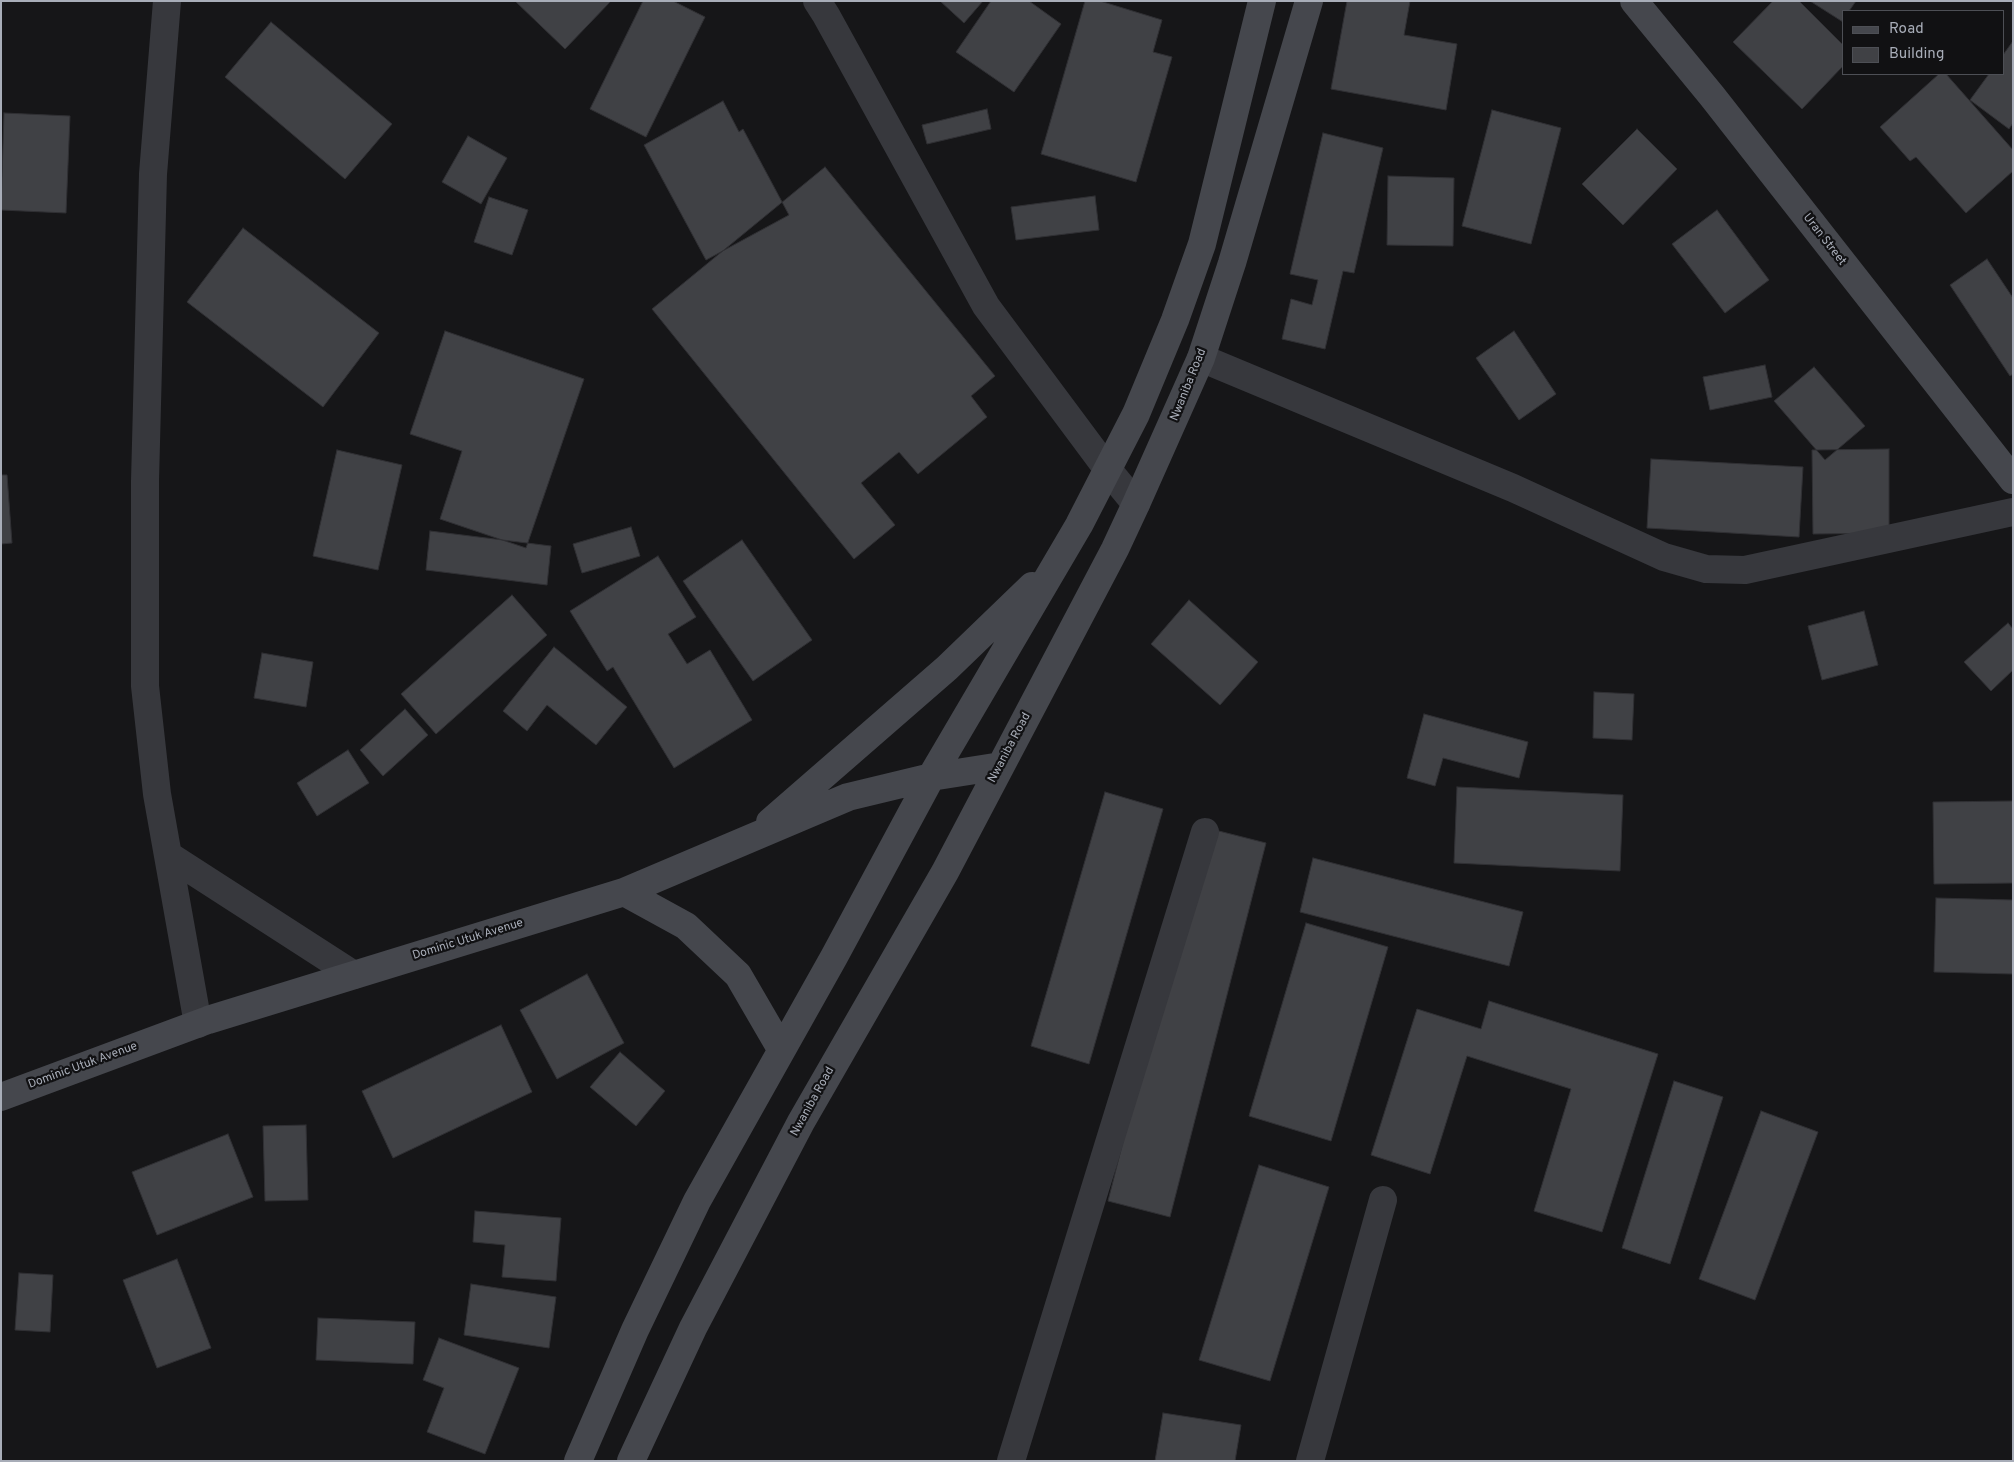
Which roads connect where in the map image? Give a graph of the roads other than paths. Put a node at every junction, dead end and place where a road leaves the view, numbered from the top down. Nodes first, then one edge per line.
1 (167, 1) edge
2 (816, 1) edge
3 (1262, 1) edge
4 (1309, 1) edge
5 (1634, 1) edge
6 (1201, 358) junction
7 (1108, 470) junction
8 (2013, 480) edge
9 (1136, 504) junction
10 (2013, 512) edge
11 (1056, 563) junction
12 (1001, 766) junction
13 (931, 777) junction
14 (1205, 832) dead end
15 (751, 838) junction
16 (168, 855) junction
17 (624, 892) junction
18 (354, 975) junction
19 (198, 1024) junction
20 (781, 1049) junction
21 (1, 1097) edge
22 (1383, 1200) dead end
23 (578, 1461) edge
24 (631, 1461) edge
25 (1011, 1461) edge
26 (1310, 1461) edge

1 - 16 street
2 - 7 street
3 - 7 main road
4 - 6 main road, Nwaniba Road
5 - 8 main road, Uran Street
6 - 9 main road, Nwaniba Road
6 - 10 street
7 - 9 street
7 - 11 main road
9 - 12 main road, Nwaniba Road
11 - 13 main road
11 - 15 main road
12 - 13 main road, Dominic Utuk Avenue
12 - 24 main road, Nwaniba Road
13 - 15 main road, Dominic Utuk Avenue
13 - 20 main road
14 - 25 street
15 - 17 main road, Dominic Utuk Avenue
16 - 18 street
16 - 19 street
17 - 18 main road, Dominic Utuk Avenue
17 - 20 main road
18 - 19 main road, Dominic Utuk Avenue
19 - 21 main road, Dominic Utuk Avenue
20 - 23 main road
22 - 26 street

